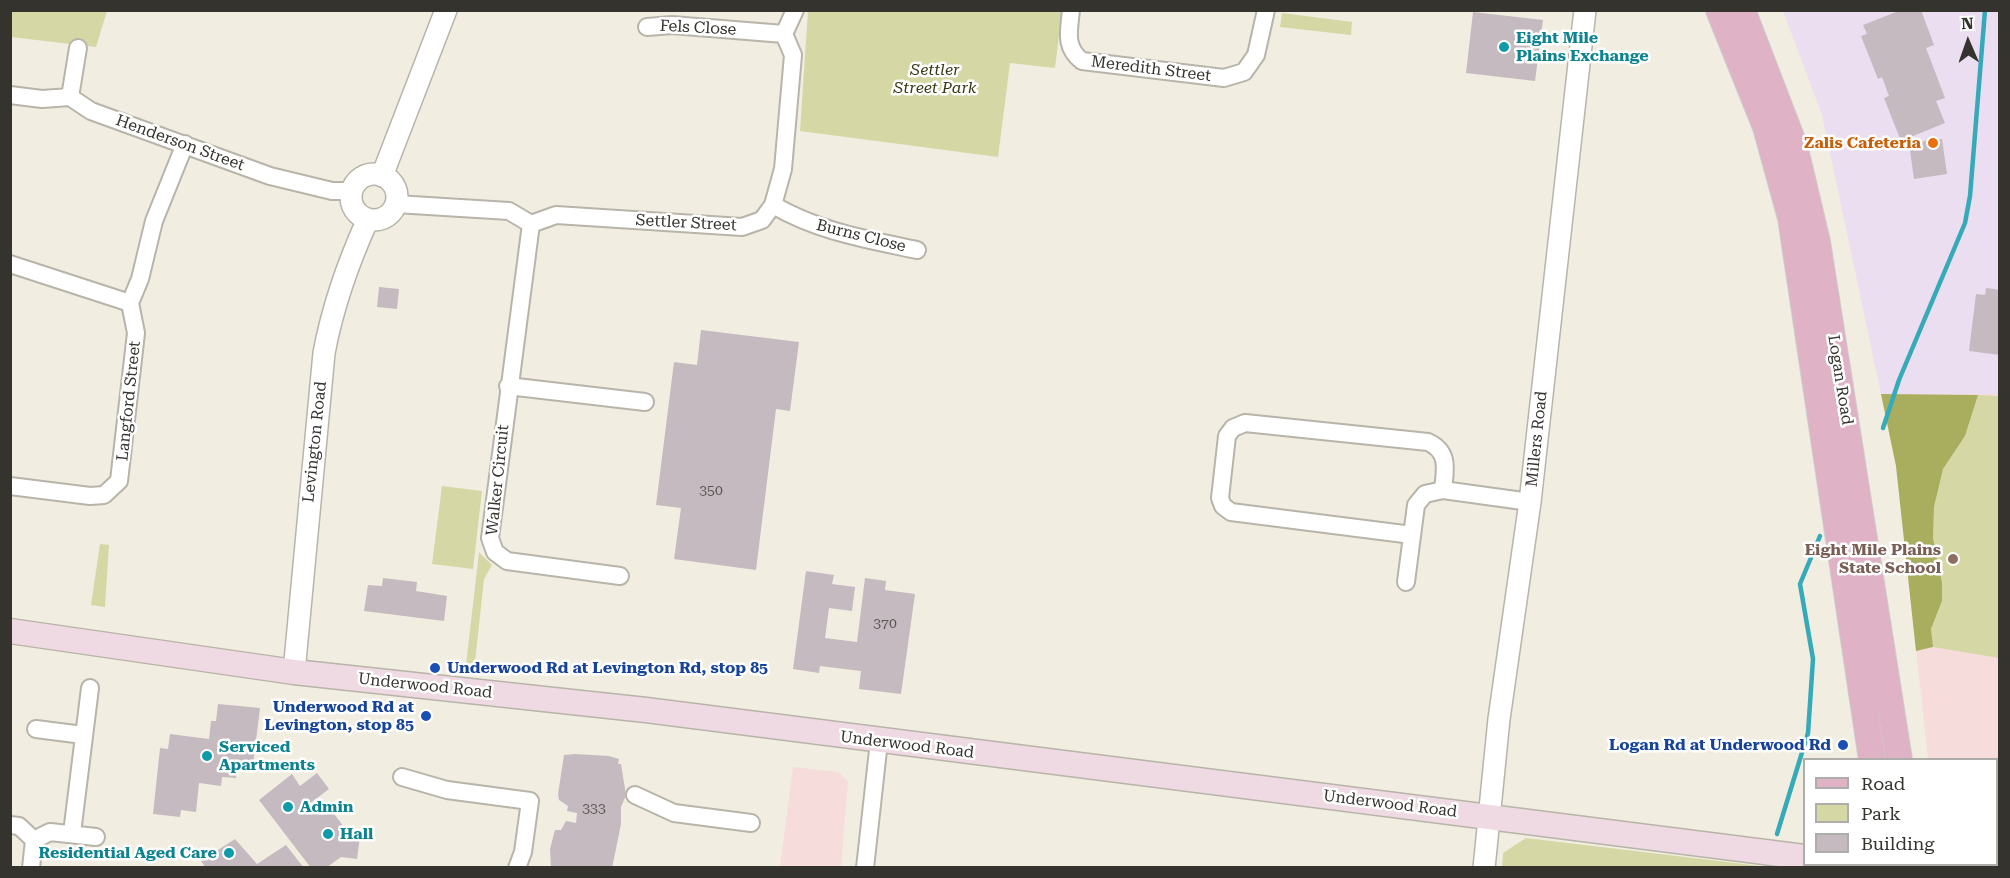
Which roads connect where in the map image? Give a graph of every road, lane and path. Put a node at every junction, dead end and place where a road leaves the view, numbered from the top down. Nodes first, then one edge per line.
1 (446, 10) edge
2 (795, 10) edge
3 (1071, 10) edge
4 (1266, 10) edge
5 (1585, 10) edge
6 (1719, 10) edge
7 (1742, 10) edge
8 (647, 27) dead end
9 (784, 34) junction
10 (78, 48) dead end
11 (10, 95) edge
12 (70, 97) junction
13 (185, 144) junction
14 (382, 176) junction
15 (352, 191) junction
16 (396, 204) junction
17 (773, 205) junction
18 (368, 219) junction
19 (531, 224) junction
20 (917, 250) dead end
21 (10, 264) edge
22 (130, 303) junction
23 (508, 386) junction
24 (645, 402) dead end
25 (10, 486) edge
26 (1443, 490) junction
27 (1530, 502) junction
28 (1412, 535) junction
29 (620, 576) dead end
30 (1407, 582) dead end
31 (10, 631) edge
32 (294, 672) junction
33 (90, 688) dead end
34 (36, 729) dead end
35 (83, 735) junction
36 (879, 741) junction
37 (1872, 758) edge
38 (1899, 758) edge
39 (402, 777) dead end
40 (634, 795) dead end
41 (1489, 817) junction
42 (751, 823) dead end
43 (10, 825) edge
44 (72, 833) junction
45 (96, 837) dead end
46 (34, 840) junction
47 (1803, 857) edge
48 (31, 867) edge
49 (517, 867) edge
50 (869, 867) edge
51 (1484, 867) edge

1 - 14 street
2 - 9 street
3 - 4 street, Meredith Street
5 - 27 street, Millers Road
6 - 37 main road, Logan Road
7 - 38 main road, Logan Road
8 - 9 street, Fels Close
9 - 17 street
10 - 12 street
11 - 12 street
12 - 13 street, Henderson Street
13 - 15 street, Henderson Street
13 - 22 street
14 - 15 street
14 - 16 street
15 - 18 street
16 - 18 street
16 - 19 street
17 - 19 street, Settler Street
17 - 20 street, Burns Close
18 - 32 street, Levington Road
19 - 23 street, Walker Circuit
21 - 22 street
22 - 25 street, Langford Street
23 - 24 street
23 - 29 street, Walker Circuit
26 - 27 street
26 - 28 street
26 - 28 street
27 - 41 street, Millers Road
28 - 30 street
31 - 32 main road, Underwood Road
32 - 36 main road, Underwood Road
33 - 35 street
34 - 35 street
35 - 44 street
36 - 41 main road, Underwood Road
36 - 50 street
39 - 49 street
40 - 42 street
41 - 47 main road, Underwood Road
41 - 51 street, Millers Road
43 - 46 street
44 - 45 street
44 - 46 street
46 - 48 street

